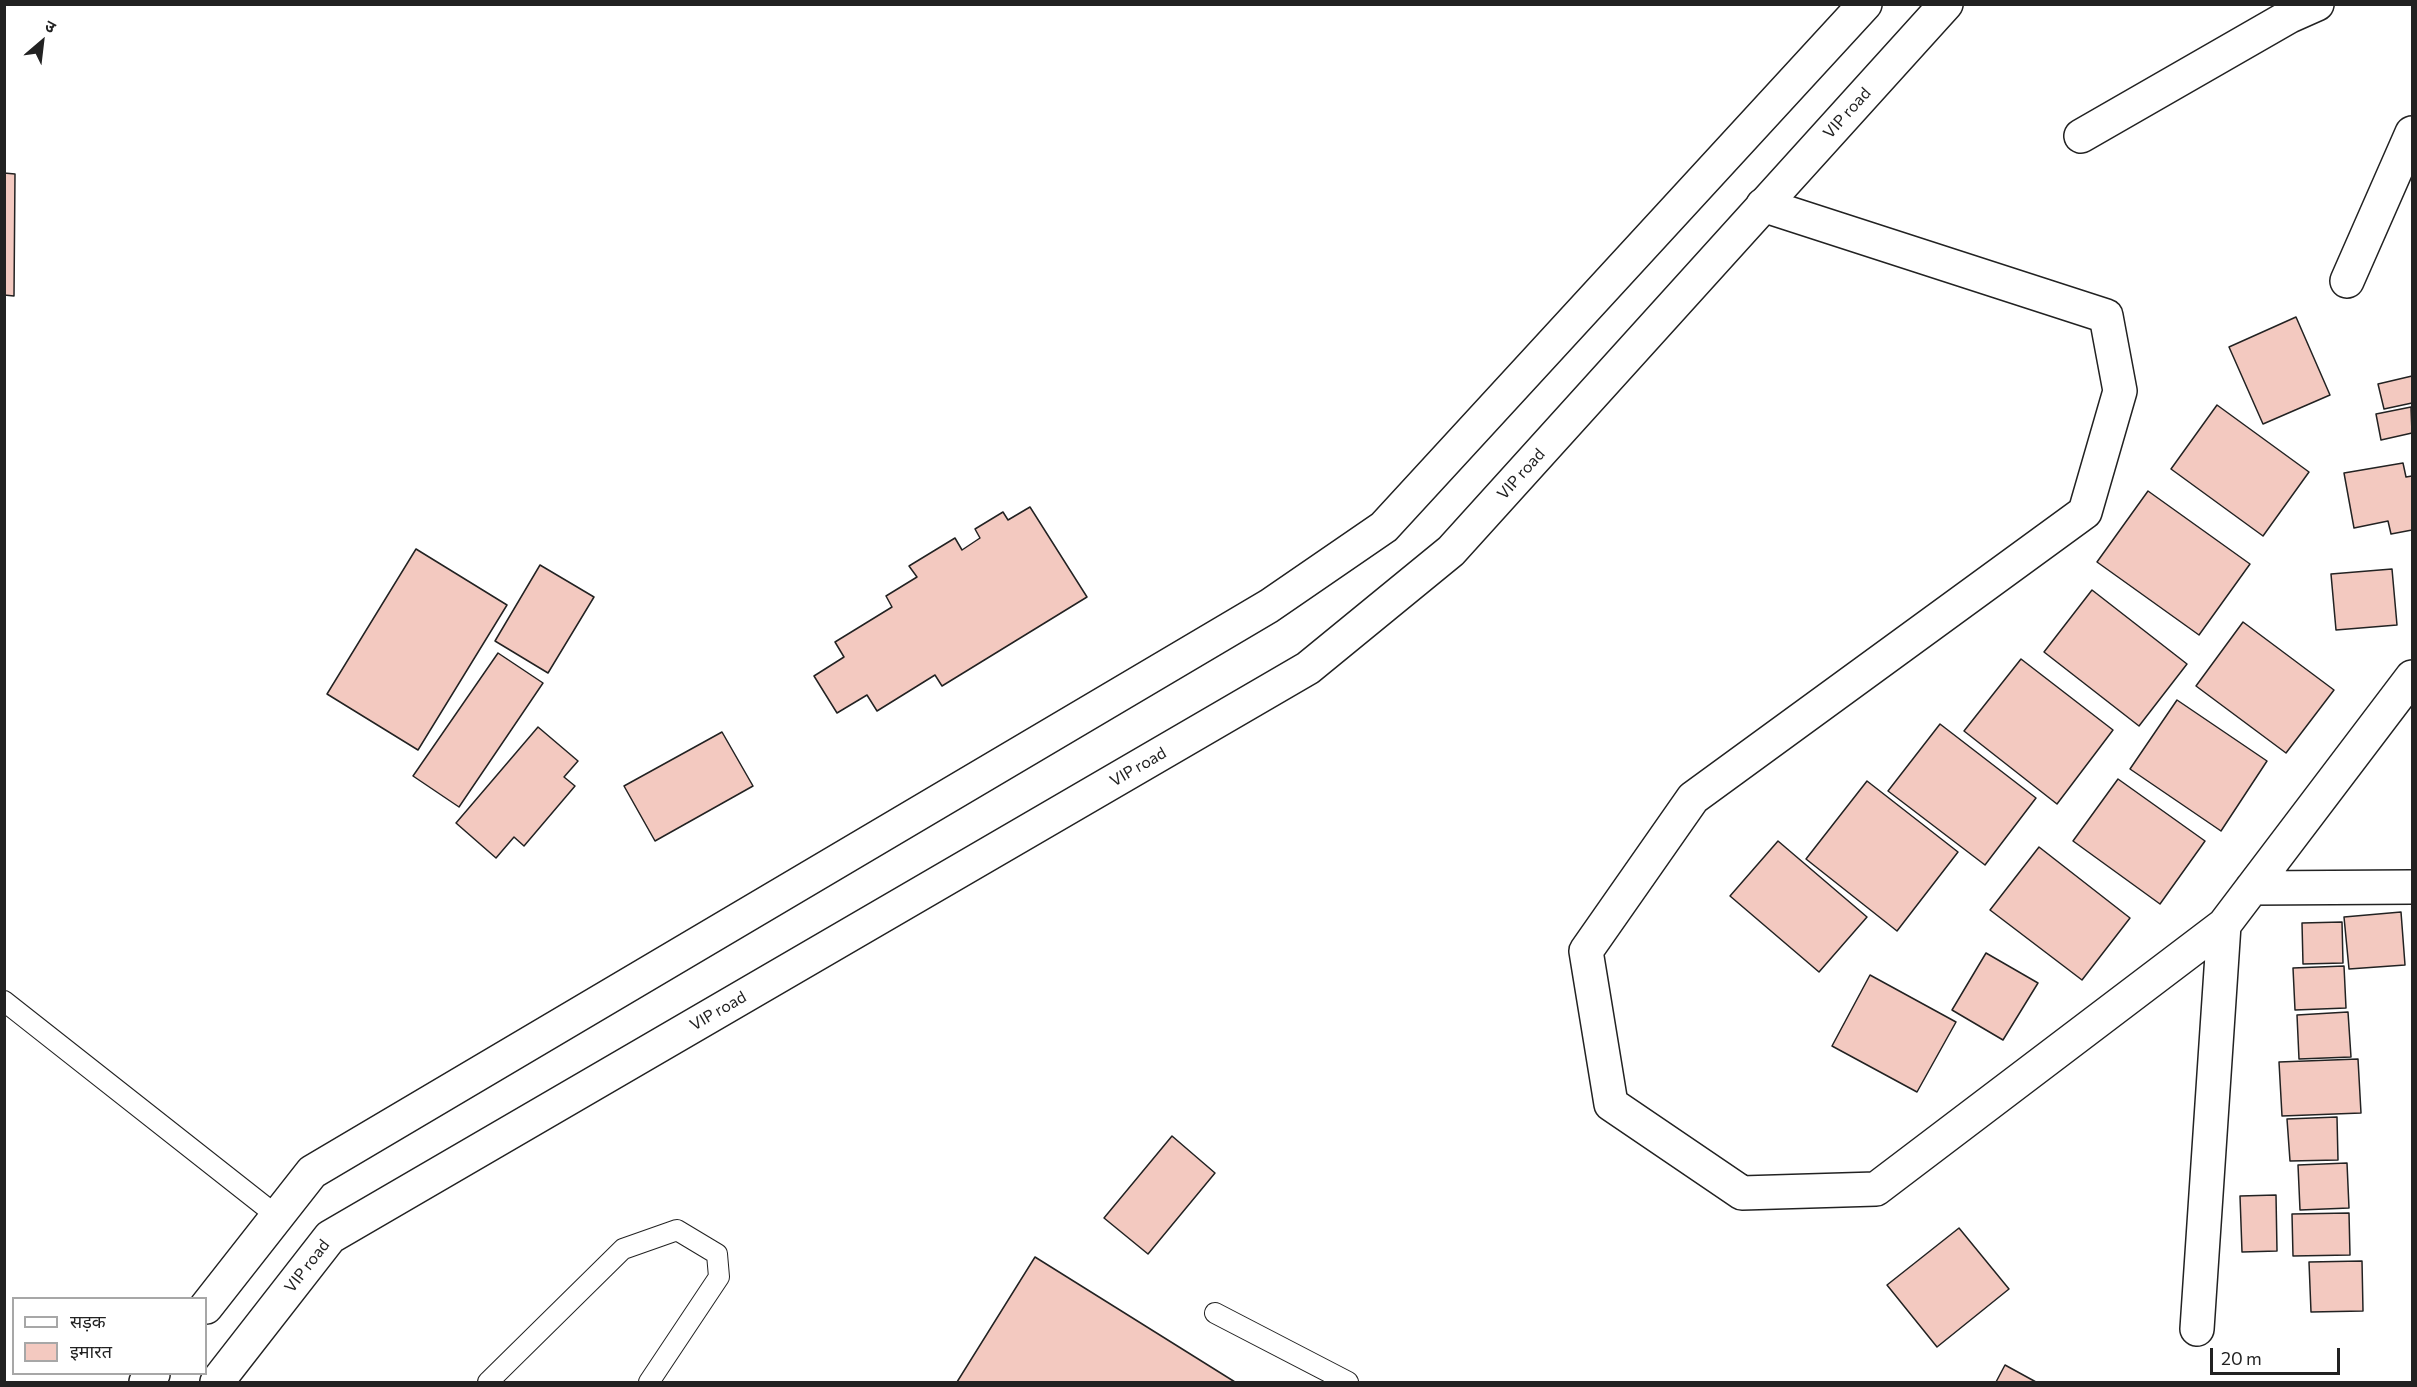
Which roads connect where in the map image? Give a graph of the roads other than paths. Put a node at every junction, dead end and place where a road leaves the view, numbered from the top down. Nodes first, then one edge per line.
1 (1865, 4) edge
2 (1946, 4) edge
3 (2318, 4) edge
4 (2412, 133) edge
5 (2081, 136) dead end
6 (1763, 205) junction
7 (2347, 281) dead end
8 (2412, 677) edge
9 (2412, 887) edge
10 (2252, 888) junction
11 (2224, 925) junction
12 (4, 1001) edge
13 (277, 1216) junction
14 (207, 1306) edge
15 (1215, 1313) dead end
16 (2197, 1329) dead end
17 (218, 1383) edge
18 (488, 1383) edge
19 (649, 1383) edge
20 (1348, 1383) edge

1 - 13 main road
2 - 6 main road, VIP road
3 - 5 main road
4 - 7 main road
6 - 11 main road
6 - 17 main road, VIP road
8 - 10 main road
9 - 10 main road
10 - 11 main road
11 - 16 main road
12 - 13 lane
13 - 14 main road
15 - 20 lane
18 - 19 lane

